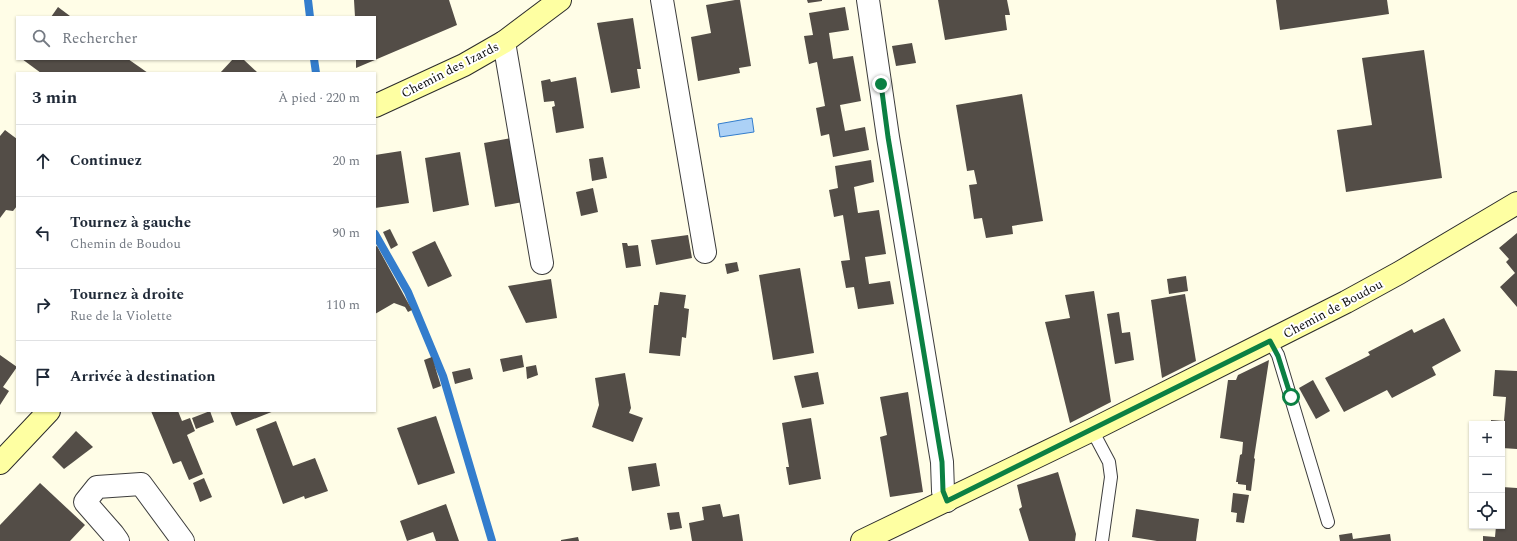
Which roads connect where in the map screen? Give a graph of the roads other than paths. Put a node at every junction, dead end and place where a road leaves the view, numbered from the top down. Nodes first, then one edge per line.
1 (560, 0) edge
2 (662, 0) edge
3 (868, 0) edge
4 (504, 42) junction
5 (376, 106) edge
6 (1517, 202) edge
7 (705, 252) dead end
8 (542, 263) dead end
9 (1270, 341) junction
10 (48, 412) edge
11 (1092, 430) junction
12 (0, 463) edge
13 (947, 501) junction
14 (1328, 522) dead end
15 (118, 541) edge
16 (183, 541) edge
17 (862, 541) edge
18 (1102, 541) edge

1 - 4 street, Chemin des Izards
2 - 7 street
3 - 13 street
4 - 5 street, Chemin des Izards
4 - 8 street
6 - 9 street, Chemin de Boudou
9 - 11 street, Chemin de Boudou
9 - 14 lane
10 - 12 street
11 - 13 street, Chemin de Boudou
11 - 18 lane
13 - 17 street, Chemin de Boudou
15 - 16 street

